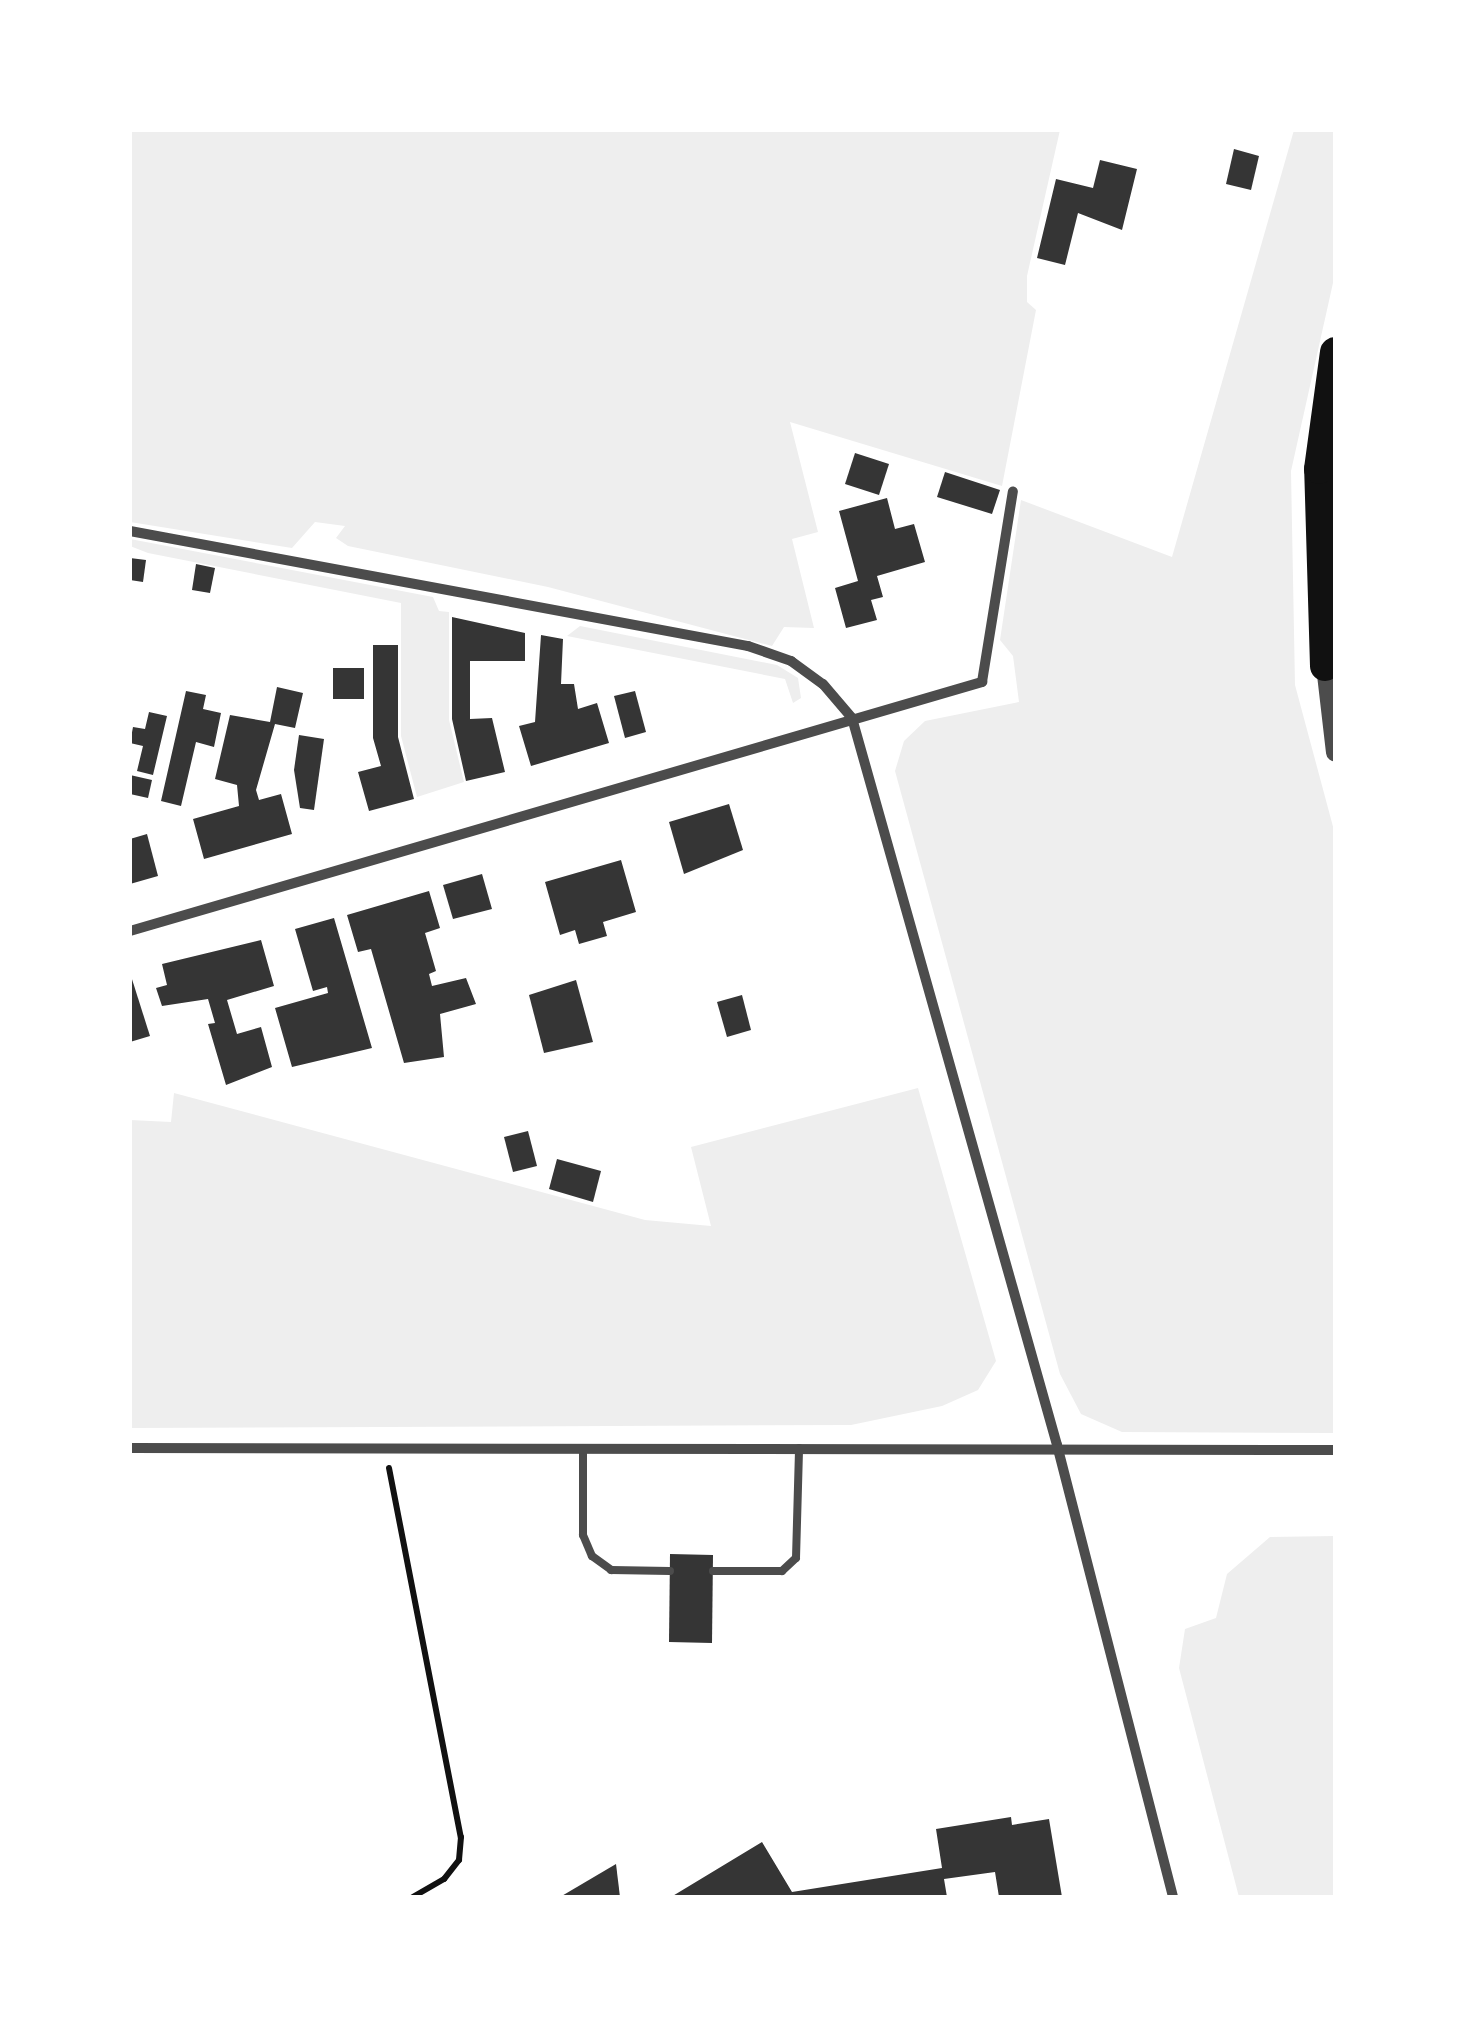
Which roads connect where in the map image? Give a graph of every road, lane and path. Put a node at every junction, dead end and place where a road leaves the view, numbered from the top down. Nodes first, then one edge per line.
1 (1335, 352) edge
2 (1013, 491) dead end
3 (130, 531) edge
4 (1325, 666) joint
5 (852, 718) junction
6 (1335, 752) edge
7 (130, 931) edge
8 (1057, 1445) junction
9 (130, 1448) edge
10 (385, 1448) junction
11 (583, 1448) junction
12 (799, 1448) junction
13 (1335, 1450) edge
14 (670, 1571) dead end
15 (713, 1571) dead end
16 (413, 1897) edge
17 (1173, 1897) edge

1 - 4 highway
2 - 5 street
3 - 5 street
4 - 6 street
5 - 7 street
5 - 8 street
8 - 12 street
8 - 13 street
8 - 17 street
9 - 10 street
10 - 11 street
10 - 16 path
11 - 12 street
11 - 14 lane
12 - 15 lane

